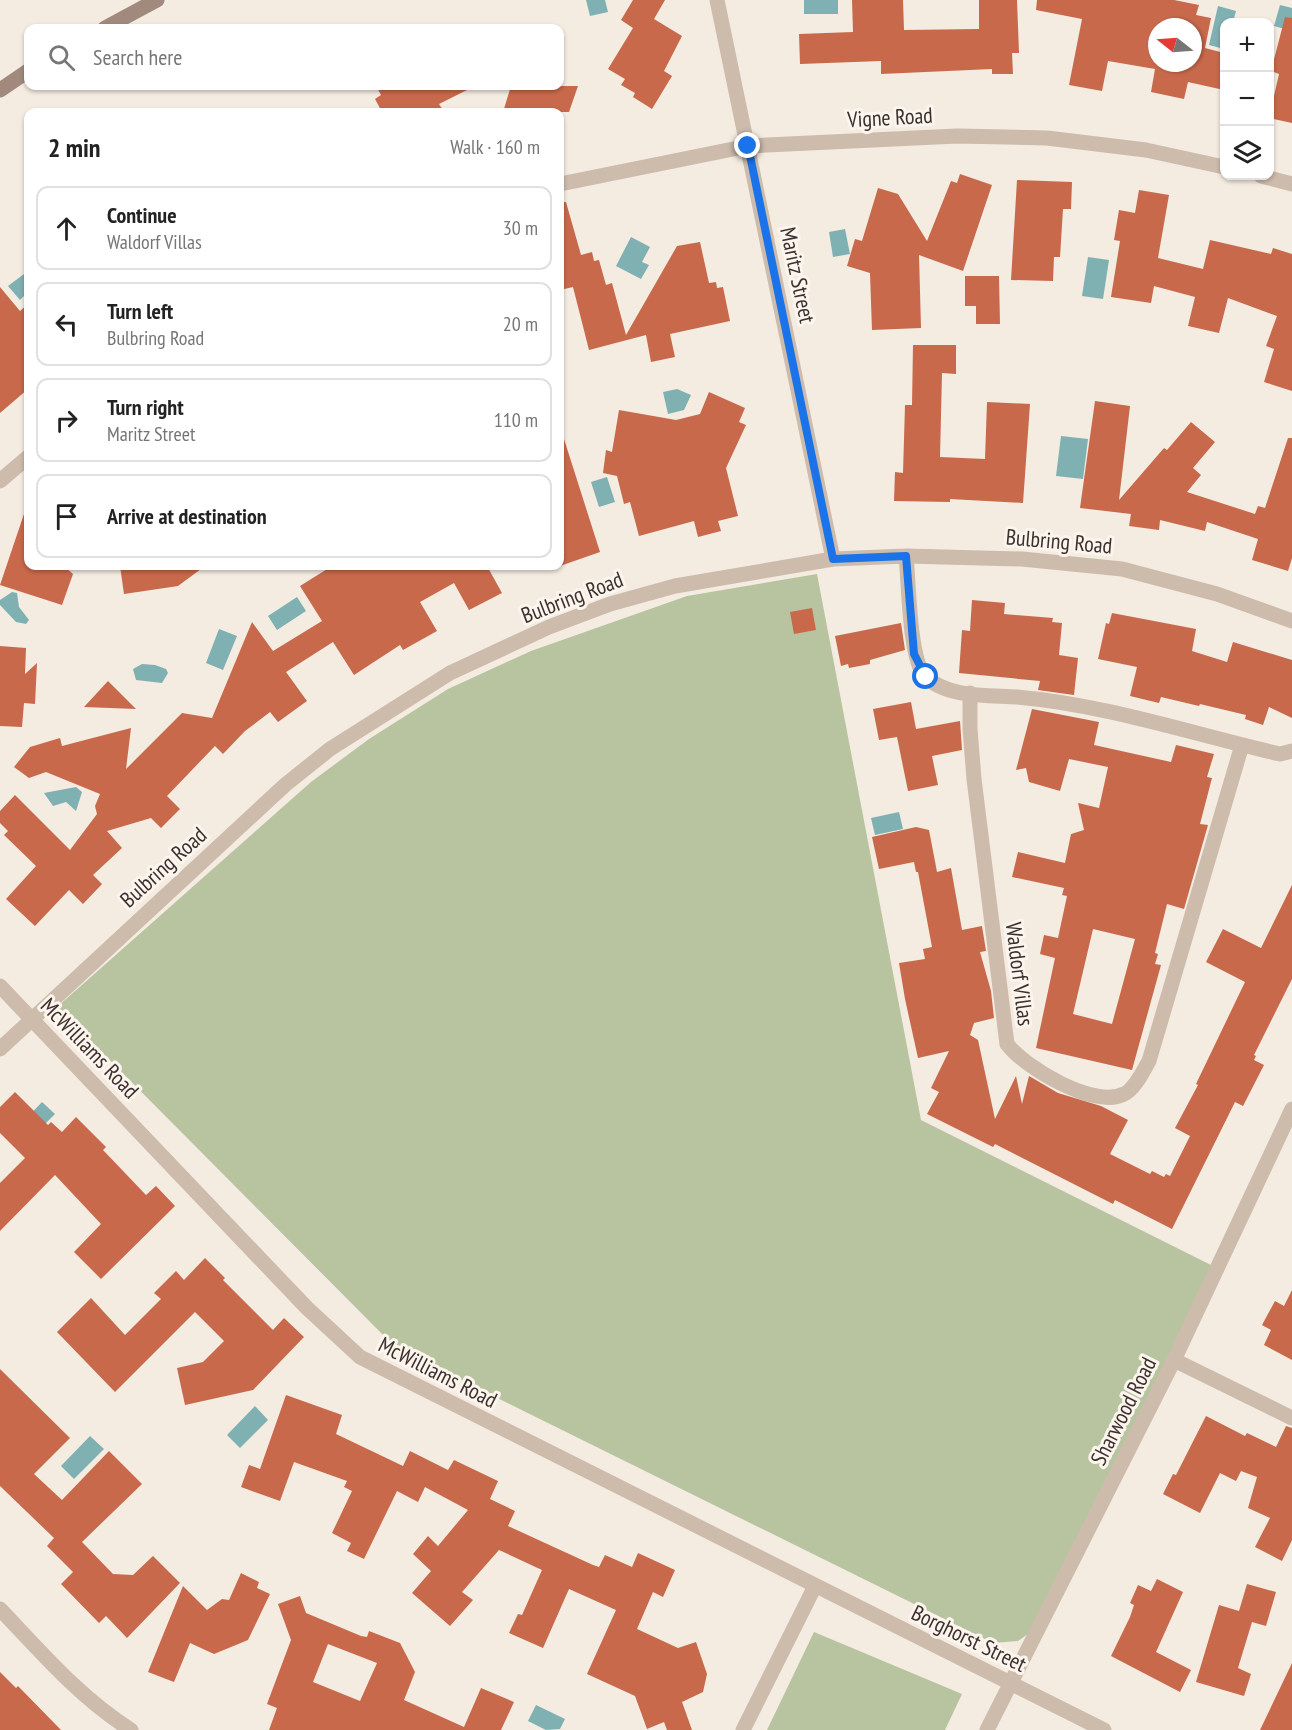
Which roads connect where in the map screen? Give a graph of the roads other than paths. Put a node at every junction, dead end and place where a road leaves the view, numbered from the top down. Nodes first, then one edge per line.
1 (157, 0) edge
2 (717, 0) edge
3 (112, 24) edge
4 (24, 74) edge
5 (0, 90) edge
6 (748, 146) junction
7 (1220, 166) edge
8 (1274, 179) edge
9 (564, 183) edge
10 (1292, 184) edge
11 (24, 460) edge
12 (0, 481) edge
13 (906, 556) junction
14 (833, 559) junction
15 (1292, 621) edge
16 (970, 693) junction
17 (1242, 745) junction
18 (1292, 751) edge
19 (0, 986) edge
20 (30, 1019) junction
21 (0, 1049) edge
22 (1292, 1109) edge
23 (1174, 1360) junction
24 (1292, 1418) edge
25 (815, 1586) junction
26 (0, 1609) edge
27 (1010, 1683) junction
28 (131, 1730) edge
29 (743, 1730) edge
30 (987, 1730) edge
31 (1104, 1730) edge

1 - 3 main road
2 - 6 street, Maritz Street
4 - 5 main road
6 - 7 street, Vigne Road
6 - 9 street, Vigne Road
6 - 14 street, Maritz Street
8 - 10 street
11 - 12 street
13 - 14 street, Bulbring Road
13 - 15 street, Bulbring Road
13 - 16 street
14 - 20 street, Bulbring Road
16 - 17 street
16 - 17 street, Waldorf Villas
17 - 18 street
19 - 20 street, McWilliams Road
20 - 21 street, Bulbring Road
20 - 25 street, McWilliams Road
22 - 23 street, Sharwood Road
23 - 24 street
23 - 27 street, Sharwood Road
25 - 27 street, Borghorst Street
25 - 29 street
26 - 28 street
27 - 30 street, Sharwood Road
27 - 31 street, Borghorst Street

